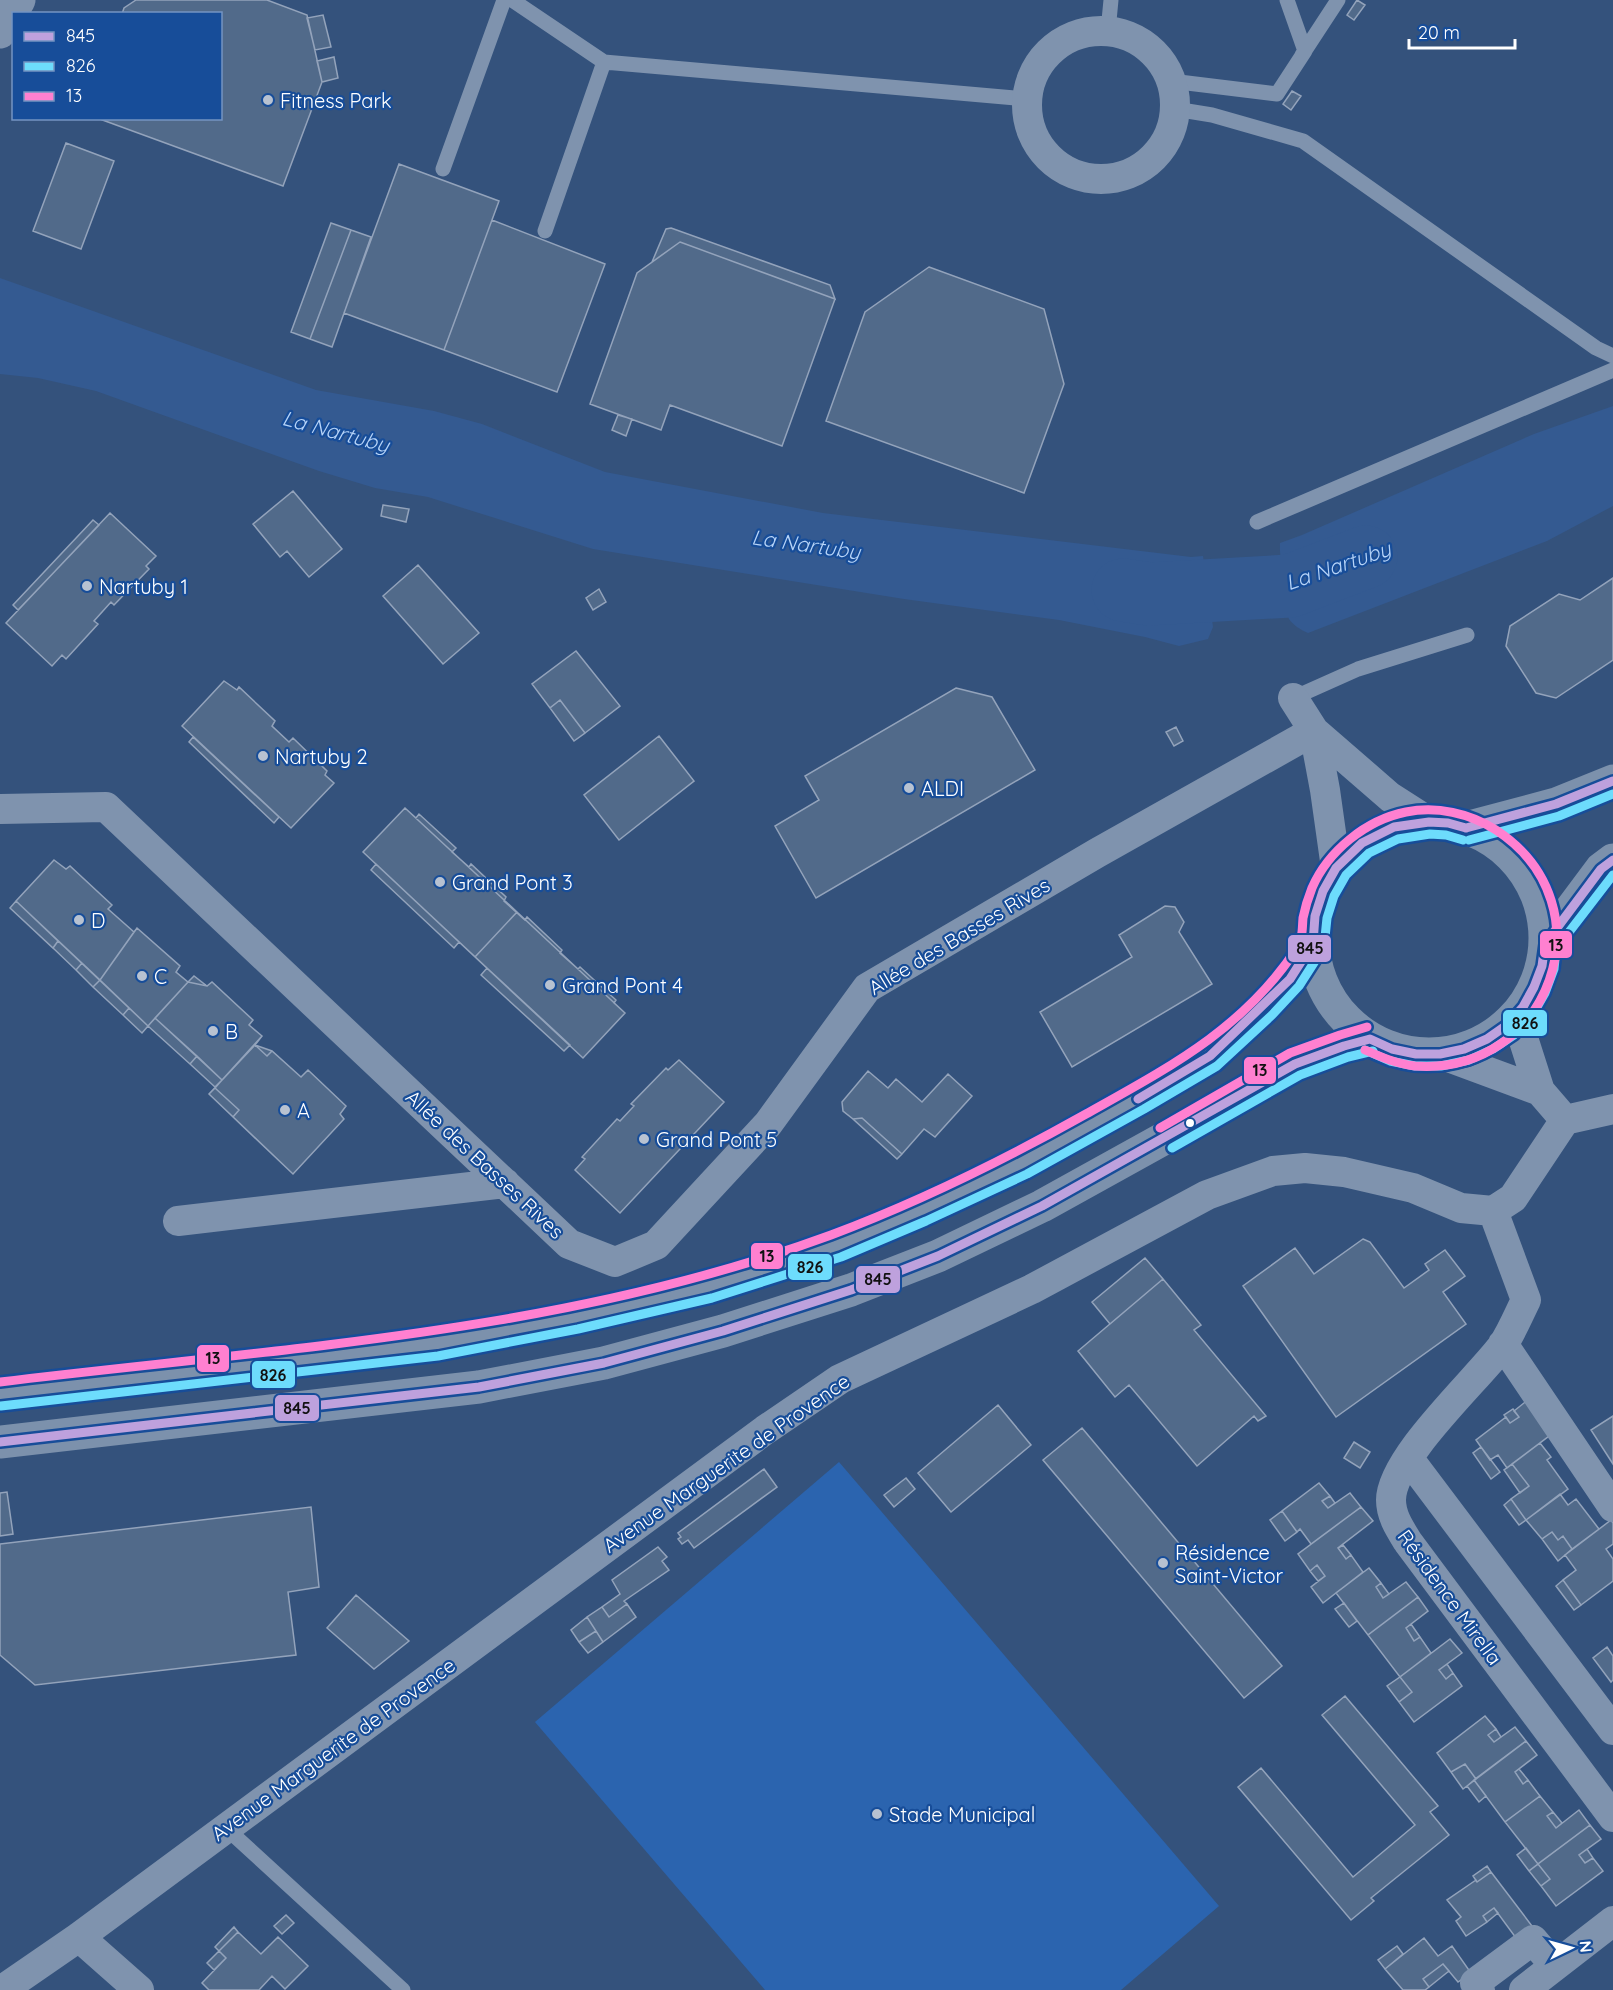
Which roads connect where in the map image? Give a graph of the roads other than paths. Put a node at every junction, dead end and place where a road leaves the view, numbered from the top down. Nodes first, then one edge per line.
1 (18, 0) edge
2 (504, 0) edge
3 (512, 0) edge
4 (1111, 0) edge
5 (1287, 0) edge
6 (1338, 0) edge
7 (1108, 31) junction
8 (0, 32) edge
9 (603, 62) junction
10 (1298, 62) junction
11 (1173, 95) junction
12 (1027, 99) junction
13 (444, 169) dead end
14 (545, 231) dead end
15 (1613, 356) edge
16 (1613, 370) edge
17 (1257, 522) dead end
18 (1467, 635) dead end
19 (1293, 698) joint
20 (1314, 730) junction
21 (1613, 781) edge
22 (0, 809) edge
23 (1429, 822) junction
24 (1466, 828) junction
25 (1613, 860) edge
26 (1336, 868) junction
27 (1313, 943) junction
28 (1545, 944) junction
29 (1523, 1007) junction
30 (1370, 1039) junction
31 (1440, 1054) junction
32 (1540, 1091) junction
33 (1613, 1109) edge
34 (1565, 1120) junction
35 (505, 1183) junction
36 (1493, 1211) junction
37 (178, 1221) dead end
38 (1503, 1344) junction
39 (0, 1394) edge
40 (0, 1442) edge
41 (1408, 1459) junction
42 (1613, 1507) edge
43 (1613, 1730) edge
44 (1613, 1817) edge
45 (226, 1828) junction
46 (1613, 1921) edge
47 (79, 1937) junction
48 (1555, 1966) junction
49 (4, 1984) edge
50 (139, 1990) edge
51 (402, 1990) edge
52 (1480, 1990) edge
53 (1524, 1990) edge

1 - 8 street
2 - 13 lane
3 - 9 lane
4 - 7 lane
5 - 10 lane
6 - 10 lane
7 - 11 street
7 - 12 street
9 - 12 lane
9 - 14 lane
10 - 11 lane
11 - 12 street
11 - 15 lane
16 - 17 lane
18 - 19 lane
19 - 20 street
20 - 23 street
20 - 26 street
20 - 35 street, Allée des Basses Rives
21 - 24 main road
22 - 35 street, Allée des Basses Rives
23 - 24 main road
23 - 26 main road
24 - 28 main road
25 - 28 main road
26 - 27 main road
27 - 30 main road
27 - 39 main road
28 - 29 main road
29 - 31 main road
29 - 32 street
30 - 31 main road
30 - 40 main road
31 - 32 street
32 - 34 street
33 - 34 street
34 - 36 street
35 - 37 street
36 - 38 street, Résidence Mirella
36 - 45 street, Avenue Marguerite de Provence
38 - 41 street, Résidence Mirella
38 - 42 street
41 - 43 street
41 - 44 street, Résidence Mirella
45 - 47 street, Avenue Marguerite de Provence
45 - 51 lane
46 - 48 street
47 - 49 street, Avenue Marguerite de Provence
47 - 50 street
48 - 52 street
48 - 53 street

